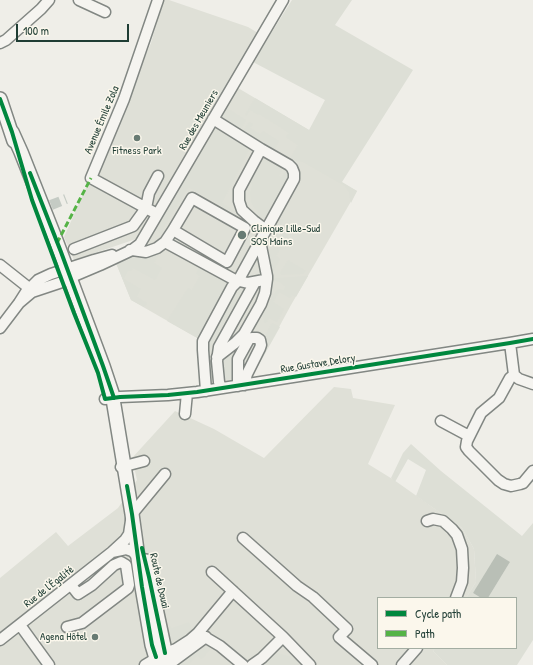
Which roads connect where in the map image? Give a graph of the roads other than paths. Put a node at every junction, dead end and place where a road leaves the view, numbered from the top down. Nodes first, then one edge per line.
1 (49, 0) edge
2 (79, 0) edge
3 (158, 0) edge
4 (283, 0) edge
5 (105, 12) dead end
6 (0, 43) edge
7 (0, 99) edge
8 (213, 119) junction
9 (12, 132) junction
10 (261, 149) junction
11 (158, 176) dead end
12 (146, 208) junction
13 (157, 214) junction
14 (173, 230) junction
15 (266, 230) junction
16 (260, 241) junction
17 (165, 242) junction
18 (74, 249) dead end
19 (132, 250) junction
20 (0, 265) edge
21 (63, 272) junction
22 (267, 279) junction
23 (238, 281) junction
24 (255, 282) junction
25 (29, 288) junction
26 (19, 303) junction
27 (0, 328) edge
28 (533, 339) edge
29 (510, 343) junction
30 (217, 357) junction
31 (514, 375) junction
32 (533, 384) edge
33 (221, 388) junction
34 (206, 391) junction
35 (187, 393) junction
36 (109, 398) junction
37 (184, 414) dead end
38 (441, 421) dead end
39 (469, 436) junction
40 (144, 461) dead end
41 (122, 466) junction
42 (533, 471) edge
43 (165, 474) dead end
44 (132, 514) junction
45 (427, 521) dead end
46 (243, 538) dead end
47 (112, 552) junction
48 (138, 557) junction
49 (212, 572) dead end
50 (71, 584) junction
51 (233, 591) junction
52 (456, 597) edge
53 (20, 625) junction
54 (67, 627) dead end
55 (202, 635) junction
56 (283, 637) junction
57 (0, 640) edge
58 (416, 649) edge
59 (163, 661) edge
60 (235, 663) edge
61 (49, 665) edge
62 (145, 665) edge
63 (252, 665) edge
64 (310, 665) edge
65 (372, 665) edge
66 (402, 665) edge

1 - 6 street
2 - 5 street
3 - 12 street, Avenue Émile Zola
4 - 8 street, Rue des Meuniers
7 - 9 main road
8 - 10 street
8 - 13 street, Rue des Meuniers
9 - 21 main road
9 - 21 main road
10 - 15 street
10 - 15 street
11 - 12 street
12 - 13 street, Avenue Émile Zola
12 - 18 street
13 - 19 street, Rue des Meuniers
14 - 14 street
14 - 17 street
15 - 16 street
16 - 22 street
16 - 23 street
17 - 19 street
17 - 23 street
19 - 21 street
20 - 25 street
21 - 25 street
21 - 26 street
21 - 36 main road
22 - 24 street
22 - 30 street
23 - 24 street
23 - 34 street
24 - 30 street
25 - 26 street
26 - 27 street
28 - 29 street, Rue Gustave Delory
29 - 31 street
29 - 33 street, Rue Gustave Delory
30 - 33 street
31 - 32 street
31 - 39 street
33 - 34 street, Rue Gustave Delory
34 - 35 street, Rue Gustave Delory
35 - 36 street, Rue Gustave Delory
35 - 37 street
36 - 41 main road
38 - 39 street
39 - 42 street
40 - 41 street
41 - 44 main road
43 - 44 street
44 - 47 street, Rue de l'Égalité
44 - 48 main road
44 - 59 main road, Route de Douai
45 - 52 street
46 - 65 street
47 - 48 street
47 - 50 street, Rue de l'Égalité
48 - 59 main road
49 - 51 street
50 - 53 street, Rue de l'Égalité
50 - 54 street
51 - 55 street
51 - 56 street
53 - 57 street, Rue de l'Égalité
53 - 61 street
55 - 59 street
55 - 60 street
56 - 63 street
56 - 64 street
58 - 66 street
59 - 62 street

